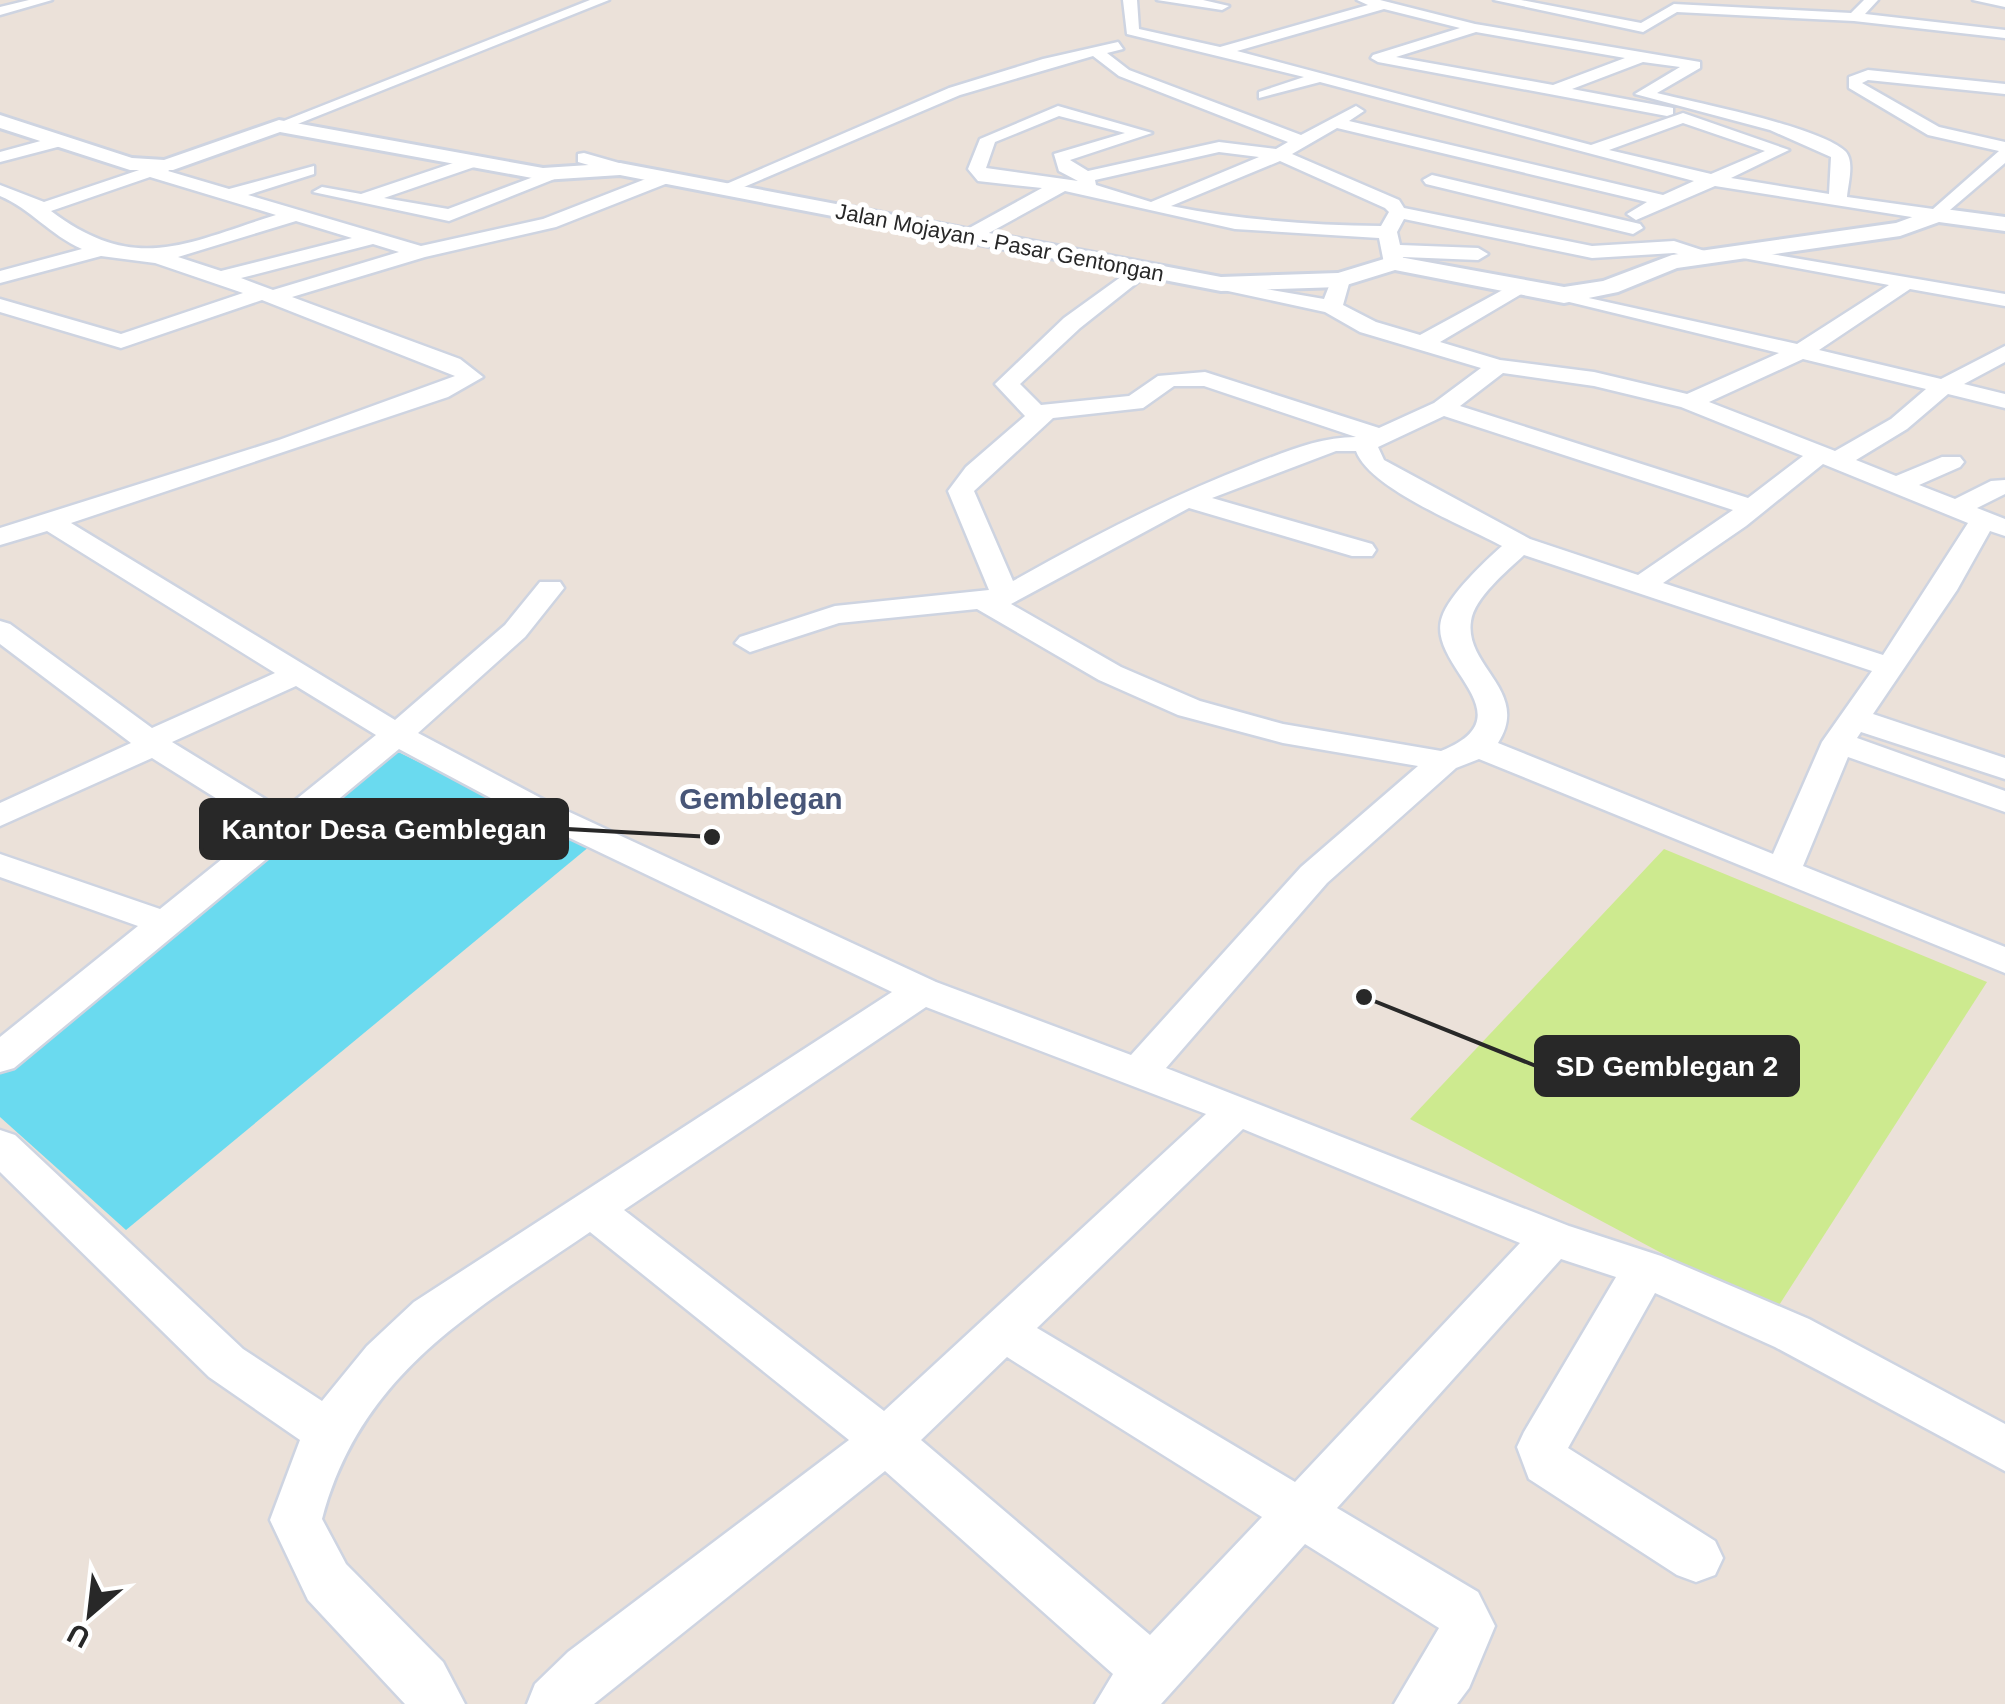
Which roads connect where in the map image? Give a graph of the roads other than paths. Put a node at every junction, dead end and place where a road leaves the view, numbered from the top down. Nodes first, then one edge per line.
1 (45, 0) edge
2 (602, 0) edge
3 (1130, 0) edge
4 (1167, 0) edge
5 (1364, 0) edge
6 (1501, 0) edge
7 (1778, 0) edge
8 (2005, 3) edge
9 (1678, 4) edge
10 (1383, 5) junction
11 (1456, 5) dead end
12 (1222, 6) dead end
13 (1975, 6) edge
14 (1863, 8) edge
15 (1927, 8) dead end
16 (1551, 10) junction
17 (0, 12) edge
18 (1421, 14) junction
19 (2000, 27) edge
20 (1474, 28) junction
21 (1522, 28) dead end
22 (1643, 28) junction
23 (1137, 32) junction
24 (1415, 39) junction
25 (1222, 51) junction
26 (1099, 53) junction
27 (1450, 53) dead end
28 (1623, 54) junction
29 (1642, 57) junction
30 (1346, 66) dead end
31 (1316, 76) junction
32 (1555, 90) junction
33 (1857, 90) junction
34 (2005, 91) edge
35 (1265, 94) dead end
36 (1575, 94) junction
37 (1383, 96) junction
38 (1682, 118) junction
39 (0, 121) edge
40 (1335, 122) junction
41 (278, 126) junction
42 (1493, 127) junction
43 (1306, 141) junction
44 (59, 142) junction
45 (1620, 142) junction
46 (1563, 145) junction
47 (1658, 150) dead end
48 (2005, 150) edge
49 (1589, 152) junction
50 (432, 154) junction
51 (1278, 154) junction
52 (0, 156) edge
53 (584, 158) dead end
54 (284, 161) dead end
55 (474, 162) junction
56 (1496, 162) junction
57 (400, 165) dead end
58 (148, 169) junction
59 (620, 169) junction
60 (308, 170) junction
61 (515, 170) junction
62 (558, 174) junction
63 (667, 177) junction
64 (1716, 182) junction
65 (1087, 183) junction
66 (1062, 184) junction
67 (726, 188) junction
68 (1404, 188) junction
69 (355, 189) junction
70 (0, 190) edge
71 (230, 195) junction
72 (1665, 200) junction
73 (1837, 202) junction
74 (1154, 207) junction
75 (39, 209) junction
76 (403, 210) junction
77 (1398, 212) junction
78 (0, 215) edge
79 (296, 215) junction
80 (1937, 215) junction
81 (2005, 224) edge
82 (970, 236) junction
83 (376, 238) junction
84 (1390, 249) junction
85 (101, 250) junction
86 (420, 252) junction
87 (1743, 252) junction
88 (1478, 254) dead end
89 (1710, 256) junction
90 (158, 257) junction
91 (1143, 270) junction
92 (0, 277) edge
93 (220, 277) junction
94 (1340, 280) junction
95 (1907, 282) junction
96 (1221, 284) junction
97 (1521, 286) junction
98 (265, 295) junction
99 (1564, 295) junction
100 (2005, 300) edge
101 (0, 306) edge
102 (1332, 306) junction
103 (1424, 342) junction
104 (1801, 352) junction
105 (2000, 358) edge
106 (1498, 366) junction
107 (1944, 386) junction
108 (2005, 401) edge
109 (1689, 402) junction
110 (1442, 408) junction
111 (1038, 416) junction
112 (1372, 440) junction
113 (1828, 457) junction
114 (1951, 462) dead end
115 (1896, 485) junction
116 (2000, 486) dead end
117 (1187, 500) junction
118 (1752, 508) junction
119 (1981, 519) edge
120 (53, 523) junction
121 (0, 537) edge
122 (1520, 545) junction
123 (1362, 550) dead end
124 (1641, 584) junction
125 (550, 588) dead end
126 (995, 599) junction
127 (0, 630) edge
128 (750, 643) dead end
129 (1889, 667) junction
130 (299, 673) junction
131 (1845, 730) junction
132 (396, 734) junction
133 (152, 743) junction
134 (1479, 748) junction
135 (1444, 761) junction
136 (2005, 769) edge
137 (2005, 802) edge
138 (0, 816) edge
139 (285, 826) junction
140 (0, 866) edge
141 (1782, 871) junction
142 (164, 923) junction
143 (2001, 954) edge
144 (922, 992) junction
145 (0, 1058) edge
146 (1140, 1071) junction
147 (1237, 1110) junction
148 (0, 1146) edge
149 (592, 1209) junction
150 (1553, 1238) junction
151 (1645, 1269) junction
152 (1005, 1332) junction
153 (328, 1432) junction
154 (886, 1442) junction
155 (2005, 1449) edge
156 (1295, 1512) junction
157 (1696, 1558) dead end
158 (1136, 1688) edge
159 (437, 1704) edge
160 (555, 1704) edge
161 (1422, 1704) edge

1 - 17 street
2 - 41 street
3 - 23 street
4 - 12 street
5 - 10 street
6 - 16 street
7 - 14 street
8 - 13 street
9 - 14 street
9 - 22 street
10 - 18 street
10 - 25 street
11 - 18 street
13 - 19 street
14 - 15 street
14 - 19 street
16 - 21 street
16 - 22 street
18 - 20 street
20 - 24 street
20 - 28 street
22 - 28 street
23 - 25 street
23 - 26 street
24 - 27 street
24 - 32 street
25 - 31 street
26 - 43 street
26 - 67 street
28 - 29 street
29 - 32 street
29 - 73 street
30 - 31 street
31 - 35 street
31 - 37 street
32 - 36 street
33 - 34 street
33 - 34 street
33 - 48 street
36 - 38 street
36 - 42 street
37 - 40 street
37 - 42 street
38 - 45 street
38 - 64 street
39 - 44 street
40 - 43 street
40 - 56 street
41 - 50 street, Jalan Mojayan - Pasar Gentongan
41 - 58 street, Jalan Mojayan - Pasar Gentongan
42 - 46 street
43 - 51 street
44 - 52 street
44 - 58 street
45 - 47 street
45 - 49 street
46 - 49 street
46 - 56 street
48 - 80 street
49 - 64 street
50 - 55 street, Jalan Mojayan - Pasar Gentongan
50 - 57 street
51 - 65 street
51 - 68 street
51 - 74 street
53 - 59 street
54 - 60 street
55 - 61 street, Jalan Mojayan - Pasar Gentongan
55 - 69 street
56 - 68 street
56 - 72 street
58 - 71 street
58 - 75 street
59 - 62 street, Jalan Mojayan - Pasar Gentongan
59 - 63 street, Jalan Mojayan - Pasar Gentongan
60 - 69 street
60 - 71 street
61 - 62 street, Jalan Mojayan - Pasar Gentongan
61 - 76 street
62 - 76 street
63 - 67 street, Jalan Mojayan - Pasar Gentongan
63 - 86 street
64 - 72 street
64 - 73 street
65 - 66 street
65 - 66 street
65 - 74 street
66 - 82 street
67 - 82 street, Jalan Mojayan - Pasar Gentongan
68 - 72 street
68 - 77 street
69 - 76 street
69 - 79 street
70 - 75 street
71 - 79 street
73 - 80 street
74 - 84 street
75 - 78 street
75 - 85 street
77 - 84 street
77 - 89 street
79 - 83 street
79 - 90 street
80 - 81 street, Jalan Mojayan - Pasar Gentongan
80 - 87 street, Jalan Mojayan - Pasar Gentongan
82 - 91 street, Jalan Mojayan - Pasar Gentongan
83 - 86 street
83 - 93 street
84 - 88 street
84 - 94 street, Jalan Mojayan - Pasar Gentongan
84 - 97 street, Jalan Mojayan - Pasar Gentongan
85 - 90 street
85 - 92 street
86 - 98 street
87 - 89 street, Jalan Mojayan - Pasar Gentongan
87 - 95 street
89 - 99 street, Jalan Mojayan - Pasar Gentongan
90 - 93 street
91 - 96 street, Jalan Mojayan - Pasar Gentongan
91 - 111 street
93 - 98 street
94 - 96 street, Jalan Mojayan - Pasar Gentongan
94 - 102 street
95 - 100 street
95 - 104 street
96 - 102 street
97 - 99 street, Jalan Mojayan - Pasar Gentongan
97 - 103 street
98 - 101 street
98 - 120 street
99 - 104 street
102 - 103 street
103 - 106 street
104 - 107 street
104 - 109 street
105 - 107 street
106 - 109 street
106 - 110 street
107 - 108 street
107 - 113 street
109 - 113 street
110 - 112 street
110 - 118 street
111 - 112 street
111 - 126 street
112 - 117 street
112 - 122 street
113 - 115 street
113 - 118 street
114 - 115 street
115 - 119 street
116 - 119 street
117 - 123 street
117 - 126 street
118 - 124 street
119 - 129 street
120 - 121 street
120 - 130 street
122 - 124 street
122 - 134 street
124 - 129 street
125 - 132 street
126 - 128 street
126 - 135 street
127 - 133 street
129 - 131 street
130 - 132 street
130 - 133 street
131 - 136 street
131 - 137 street
131 - 141 street
132 - 139 street
132 - 144 street
133 - 138 street
133 - 139 street
134 - 135 street
134 - 141 street
135 - 146 street
139 - 142 street
140 - 142 street
141 - 143 street
142 - 145 street
144 - 146 street
144 - 149 street
146 - 147 street
147 - 150 street
147 - 152 street
148 - 153 street
149 - 153 street
149 - 154 street
150 - 151 street
150 - 156 street
151 - 155 street
151 - 157 street
152 - 154 street
152 - 156 street
153 - 159 street
154 - 158 street
154 - 160 street
156 - 158 street
156 - 161 street

